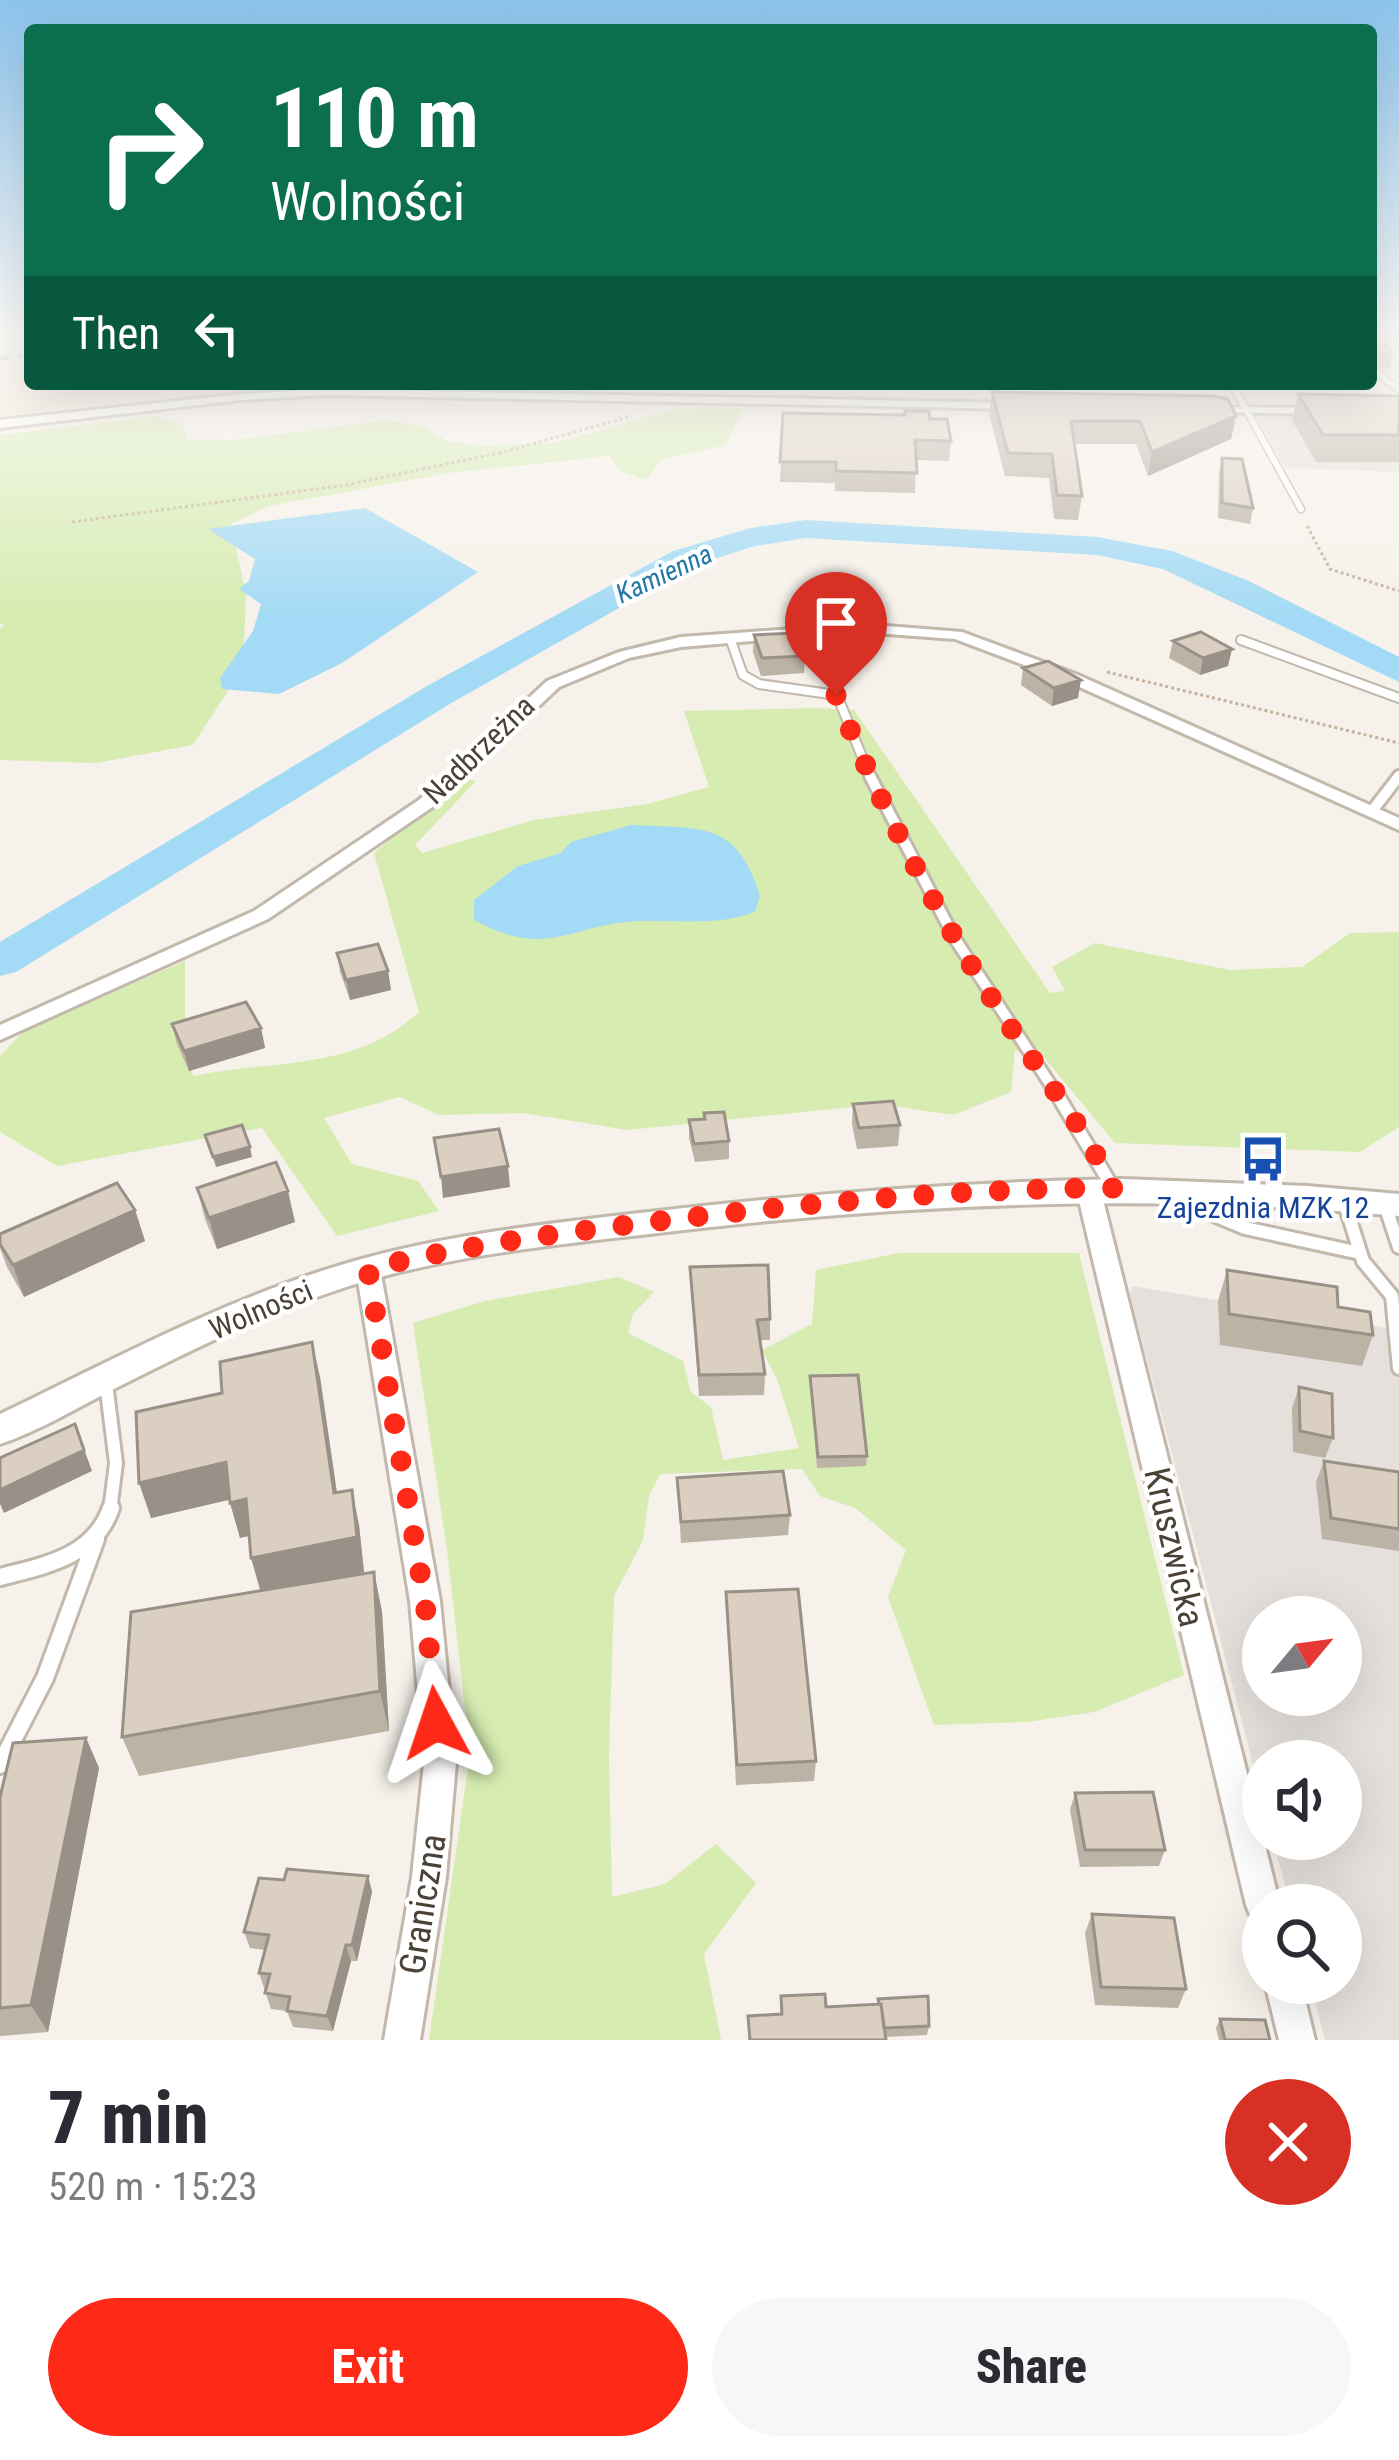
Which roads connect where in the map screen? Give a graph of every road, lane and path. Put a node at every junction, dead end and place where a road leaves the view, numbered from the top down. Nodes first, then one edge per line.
1 (579, 430) edge
2 (1258, 430) edge
3 (1301, 509) joint
4 (72, 522) dead end
5 (1399, 591) edge
6 (730, 638) junction
7 (1241, 640) dead end
8 (1102, 670) dead end
9 (1399, 698) edge
10 (1399, 743) edge
11 (1399, 776) edge
12 (1372, 811) junction
13 (1399, 825) edge
14 (0, 1033) edge
15 (1155, 1187) junction
16 (1100, 1188) junction
17 (1343, 1198) junction
18 (1392, 1204) edge
19 (1399, 1247) edge
20 (1360, 1252) junction
21 (368, 1269) junction
22 (1396, 1298) edge
23 (1399, 1368) edge
24 (105, 1380) junction
25 (0, 1430) edge
26 (96, 1539) junction
27 (0, 1577) edge
28 (0, 1765) edge
29 (1258, 1884) edge
30 (1288, 2004) edge
31 (402, 2040) edge
32 (1297, 2040) edge

1 - 4 path
2 - 3 lane
3 - 5 path
6 - 12 street, Nadbrzeżna
6 - 14 street, Nadbrzeżna
6 - 16 lane
7 - 9 lane
8 - 10 path
11 - 12 lane
12 - 13 street, Nadbrzeżna
15 - 16 street, Wolności
15 - 17 street, Wolności
15 - 20 lane
16 - 21 street, Wolności
16 - 29 street, Kruszwicka
17 - 18 street, Wolności
17 - 20 lane
18 - 19 lane
20 - 22 lane
21 - 24 street, Wolności
21 - 31 street, Graniczna
22 - 23 lane
24 - 25 street, Wolności
24 - 26 lane
26 - 27 lane
26 - 28 lane
30 - 32 street

